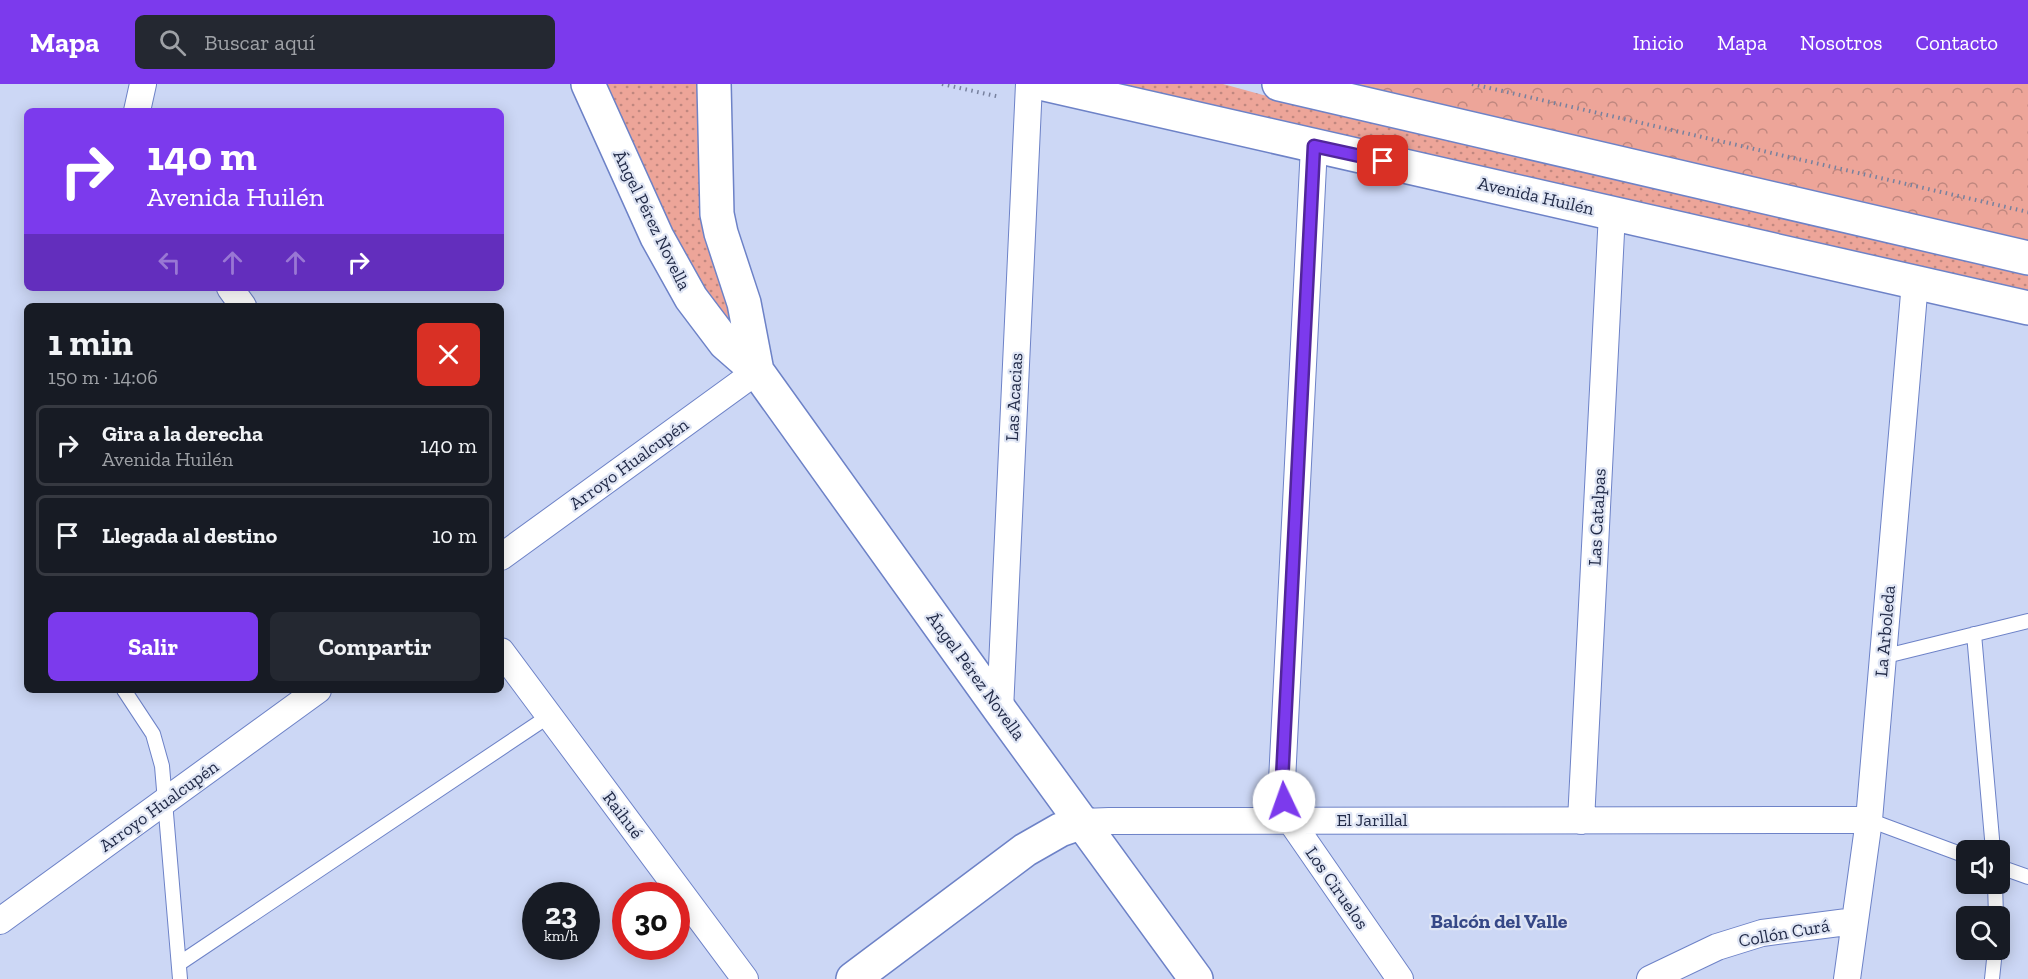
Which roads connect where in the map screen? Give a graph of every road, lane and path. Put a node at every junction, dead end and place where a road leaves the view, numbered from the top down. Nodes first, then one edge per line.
1 (143, 84) edge
2 (588, 84) edge
3 (714, 84) edge
4 (1029, 84) edge
5 (1044, 84) edge
6 (1279, 84) edge
7 (1472, 84) edge
8 (138, 108) edge
9 (1314, 146) junction
10 (2028, 212) edge
11 (1612, 213) junction
12 (2028, 258) edge
13 (1915, 282) junction
14 (2028, 308) edge
15 (757, 371) junction
16 (504, 555) edge
17 (2028, 621) edge
18 (1974, 634) junction
19 (504, 655) edge
20 (1882, 657) junction
21 (126, 693) edge
22 (314, 693) edge
23 (1000, 710) junction
24 (549, 716) junction
25 (166, 801) junction
26 (1290, 820) junction
27 (1869, 820) junction
28 (1581, 821) junction
29 (1083, 822) junction
30 (1992, 840) edge
31 (1956, 851) edge
32 (2010, 871) edge
33 (2028, 877) edge
34 (0, 921) edge
35 (1855, 921) junction
36 (1994, 960) edge
37 (180, 963) junction
38 (180, 979) edge
39 (745, 979) edge
40 (853, 979) edge
41 (1196, 979) edge
42 (1400, 979) edge
43 (1650, 979) edge
44 (1847, 979) edge
45 (1992, 979) edge

1 - 8 street
2 - 15 main road, Ángel Pérez Novella
3 - 15 main road, Ángel Pérez Novella
4 - 23 street, Las Acacias
5 - 9 main road, Avenida Huilén
6 - 12 main road
7 - 10 path
9 - 11 main road, Avenida Huilén
9 - 26 street, Los Ciruelos
11 - 13 main road, Avenida Huilén
11 - 28 street, Las Catalpas
13 - 14 main road, Avenida Huilén
13 - 20 street, La Arboleda
15 - 16 street, Arroyo Hualcupén
15 - 23 main road, Ángel Pérez Novella
17 - 18 lane
18 - 20 lane
18 - 30 lane
19 - 24 street, Raihué
20 - 27 street, La Arboleda
21 - 25 lane
22 - 25 street, Arroyo Hualcupén
23 - 29 main road, Ángel Pérez Novella
24 - 37 lane
24 - 39 street, Raihué
25 - 34 street, Arroyo Hualcupén
25 - 37 lane
26 - 28 street, El Jarillal
26 - 29 street, El Jarillal
26 - 42 street, Los Ciruelos
27 - 28 street, El Jarillal
27 - 31 lane
27 - 35 street, La Arboleda
29 - 40 main road, El Jarillal
29 - 41 main road, Ángel Pérez Novella
32 - 33 lane
35 - 43 street, Collón Curá
35 - 44 street, La Arboleda
36 - 45 lane
37 - 38 lane

